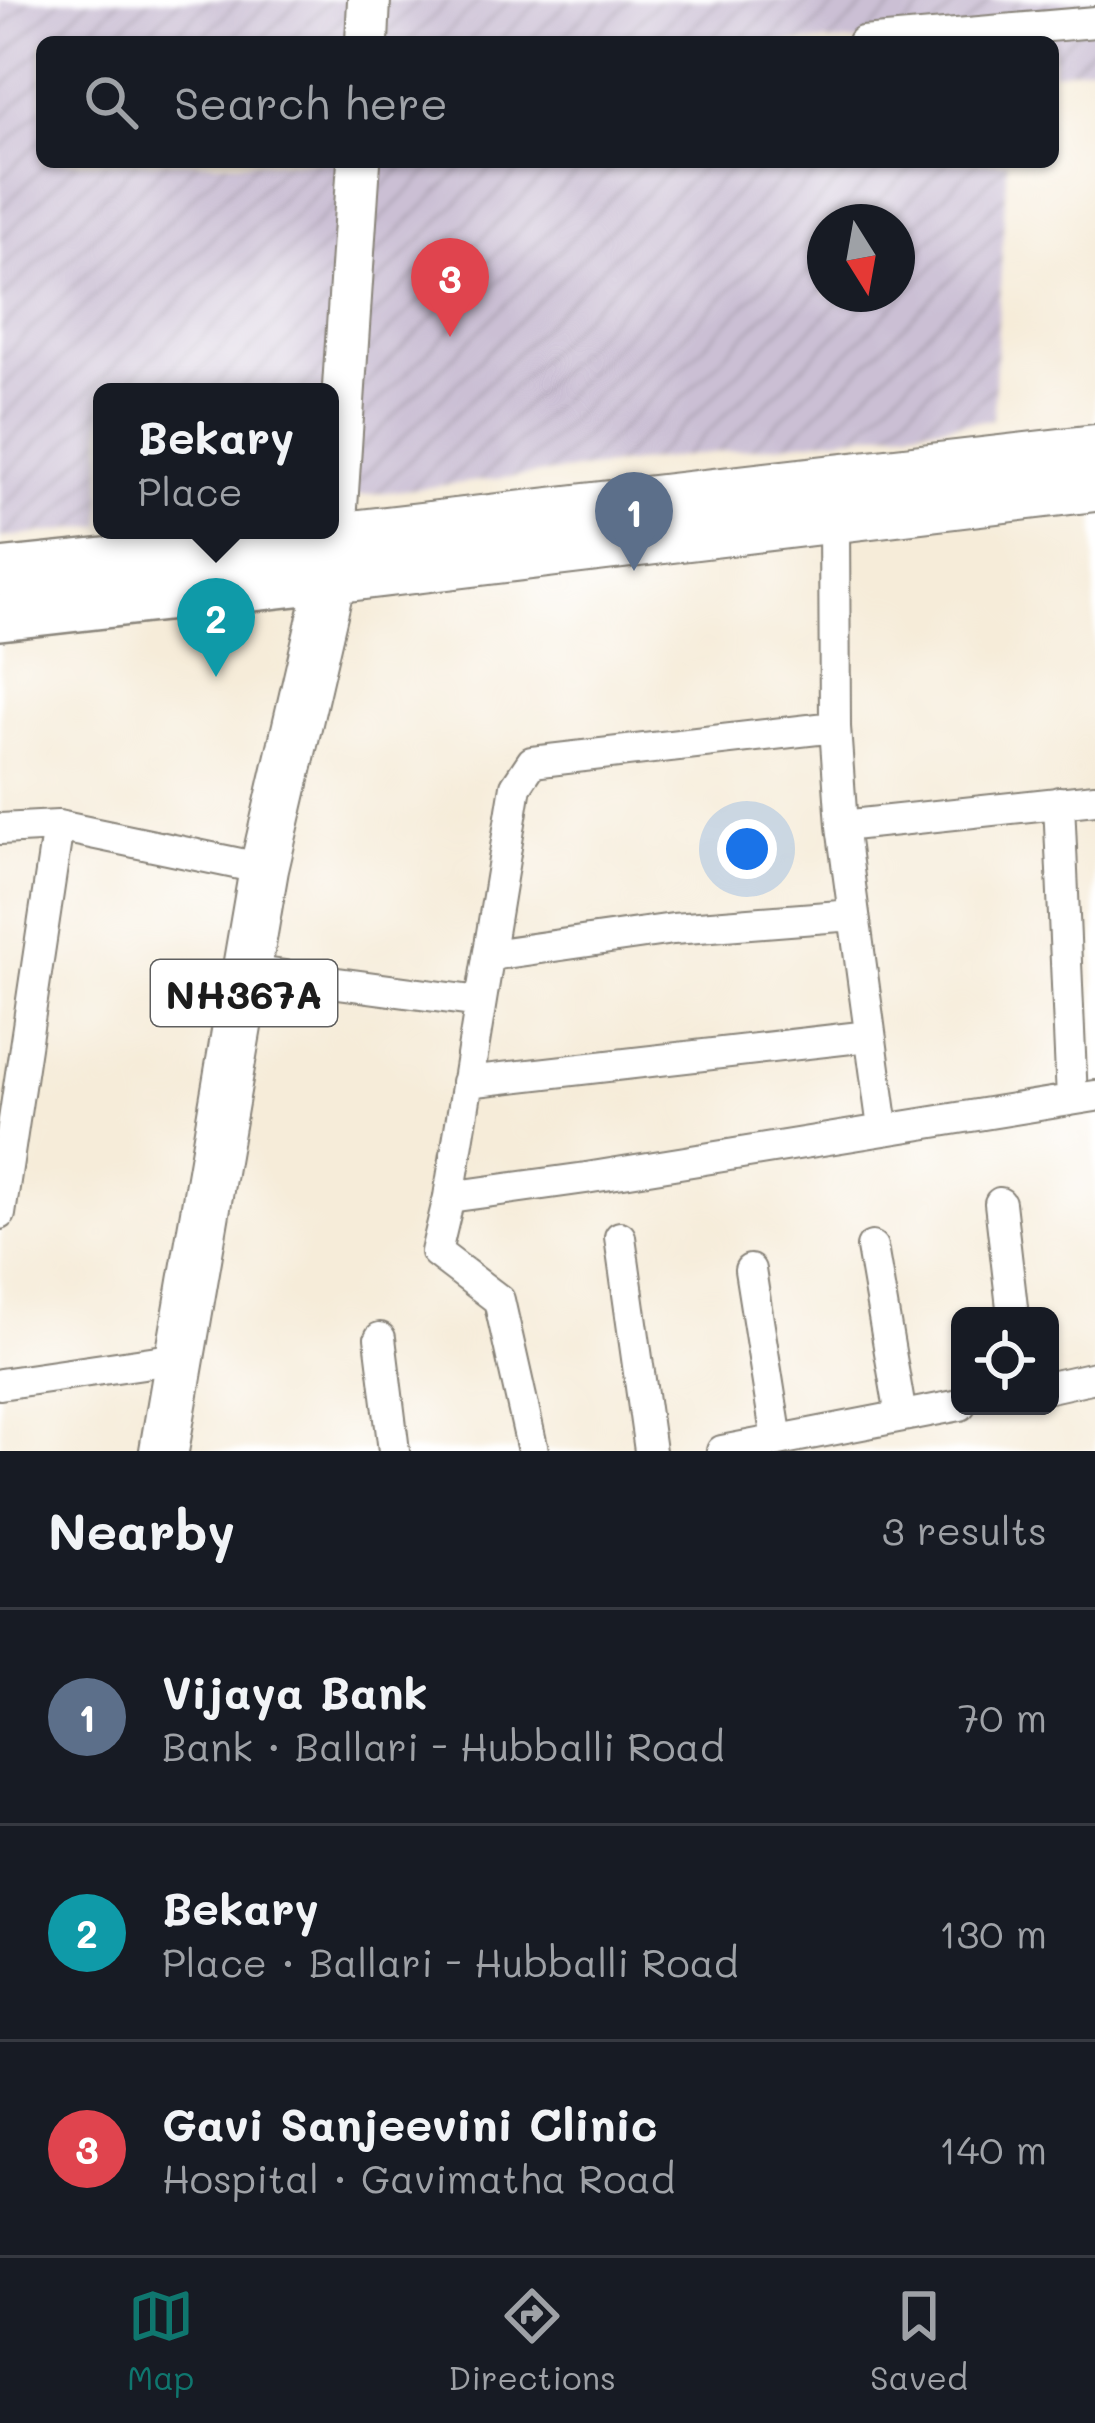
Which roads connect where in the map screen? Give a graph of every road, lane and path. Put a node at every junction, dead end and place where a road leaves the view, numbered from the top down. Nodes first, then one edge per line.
1 (369, 0) edge
2 (1095, 22) edge
3 (367, 36) edge
4 (933, 36) edge
5 (359, 168) edge
6 (1095, 449) edge
7 (339, 455) edge
8 (1095, 487) edge
9 (772, 505) junction
10 (834, 519) junction
11 (333, 539) edge
12 (332, 558) junction
13 (0, 572) edge
14 (0, 617) edge
15 (835, 727) junction
16 (1095, 800) edge
17 (1059, 802) junction
18 (58, 826) junction
19 (842, 826) junction
20 (0, 829) edge
21 (264, 869) junction
22 (853, 915) junction
23 (490, 955) junction
24 (248, 971) junction
25 (479, 1002) junction
26 (15, 1017) edge
27 (869, 1036) junction
28 (467, 1082) junction
29 (1084, 1097) edge
30 (884, 1128) junction
31 (449, 1197) junction
32 (1000, 1203) dead end
33 (0, 1214) edge
34 (620, 1238) dead end
35 (872, 1246) dead end
36 (750, 1270) dead end
37 (1012, 1307) edge
38 (380, 1338) dead end
39 (178, 1358) junction
40 (1095, 1377) edge
41 (0, 1384) edge
42 (1059, 1385) edge
43 (951, 1407) edge
44 (901, 1416) junction
45 (777, 1440) junction
46 (164, 1451) edge
47 (394, 1451) edge
48 (532, 1451) edge
49 (650, 1451) edge
50 (722, 1451) edge

1 - 3 main road
2 - 4 street
5 - 7 main road
6 - 9 highway
8 - 10 highway
9 - 10 highway
9 - 12 highway
10 - 15 street
11 - 12 main road
12 - 13 main road
12 - 14 main road
12 - 21 highway, NH367A
15 - 19 street
15 - 23 street
16 - 17 street
17 - 19 street
17 - 29 street
18 - 20 street
18 - 21 street
18 - 26 street
19 - 22 street
21 - 24 highway, NH367A
22 - 23 street
22 - 27 street
23 - 25 street
24 - 25 street
24 - 39 highway, NH367A
25 - 28 street
26 - 33 street
27 - 28 street
27 - 30 street
28 - 31 street
29 - 30 street
30 - 31 street
31 - 48 street
32 - 37 street
34 - 49 street
35 - 44 street
36 - 45 street
38 - 47 street
39 - 41 street
39 - 46 highway, NH367A
40 - 42 street
43 - 44 street
44 - 45 street
45 - 50 street

